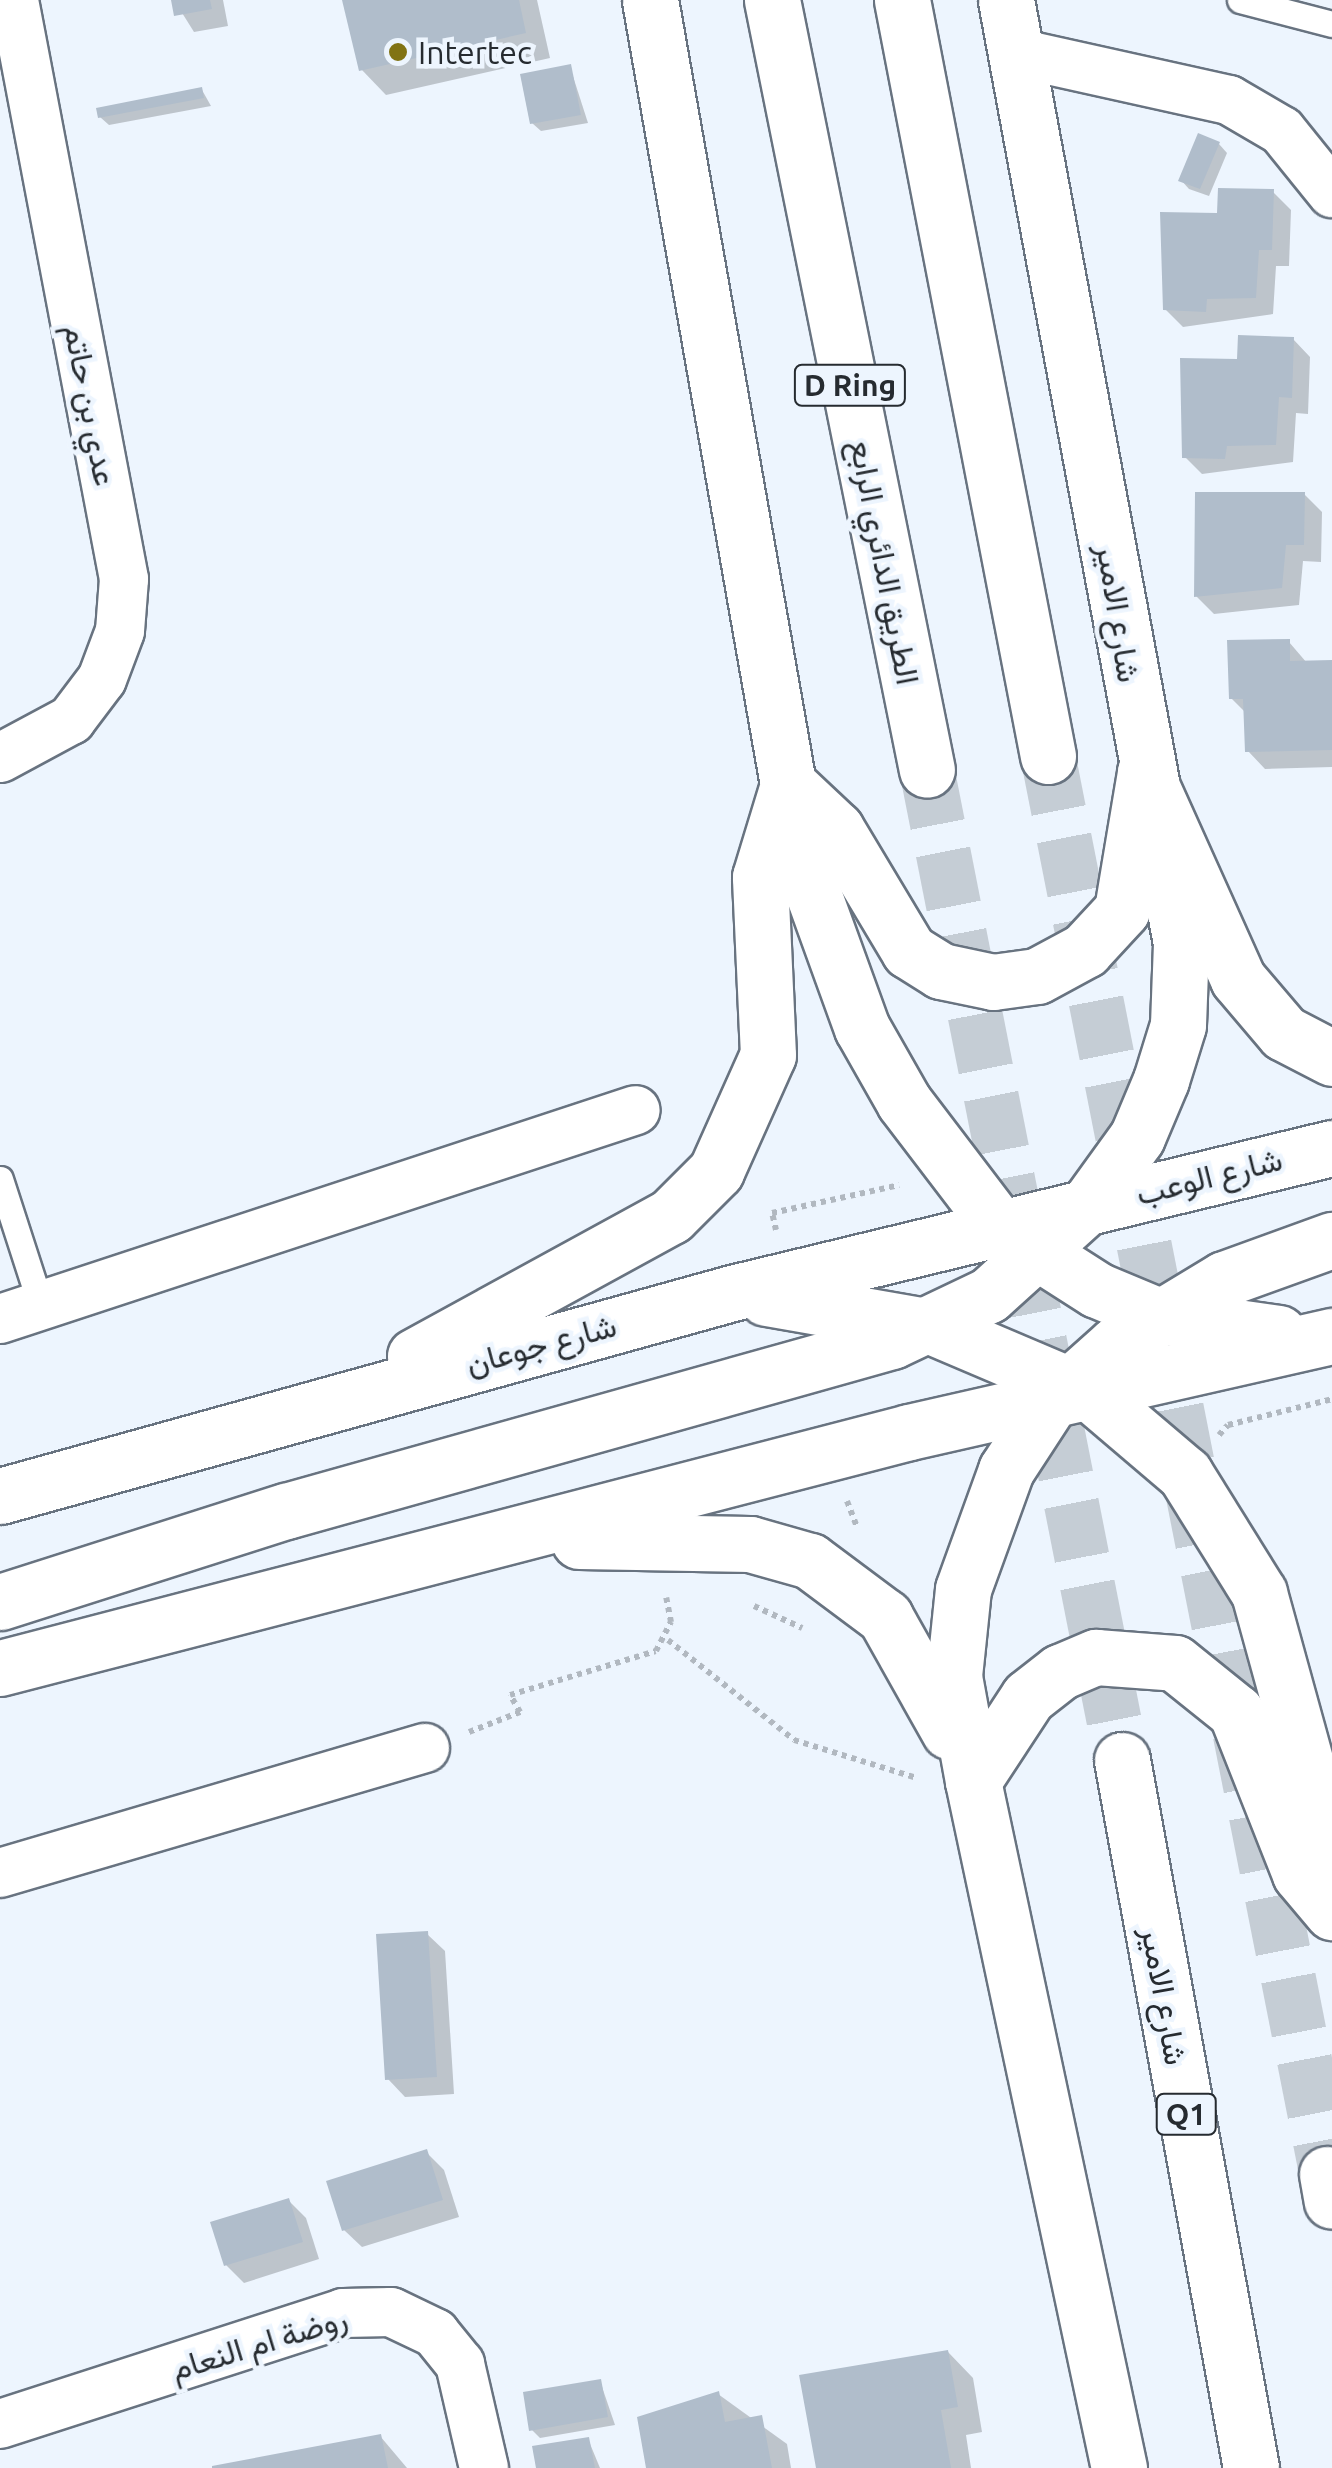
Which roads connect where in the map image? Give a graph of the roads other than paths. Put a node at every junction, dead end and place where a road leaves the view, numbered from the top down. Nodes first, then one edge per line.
1 (14, 0) edge
2 (650, 0) edge
3 (772, 0) edge
4 (902, 0) edge
5 (1006, 0) edge
6 (1240, 0) edge
7 (1332, 24) edge
8 (1017, 53) junction
9 (1332, 193) edge
10 (1048, 756) tunnel mouth
11 (0, 758) edge
12 (927, 770) tunnel mouth
13 (1146, 772) junction
14 (788, 784) junction
15 (1332, 1058) edge
16 (636, 1110) dead end
17 (1332, 1148) edge
18 (0, 1178) edge
19 (1087, 1206) junction
20 (1332, 1240) edge
21 (1019, 1242) junction
22 (732, 1293) junction
23 (20, 1313) edge
24 (1159, 1316) junction
25 (932, 1326) junction
26 (1332, 1333) edge
27 (1070, 1393) junction
28 (342, 1396) junction
29 (0, 1496) edge
30 (501, 1540) junction
31 (0, 1602) edge
32 (6, 1672) edge
33 (425, 1748) road end
34 (1122, 1760) tunnel mouth
35 (973, 1781) junction
36 (1332, 1858) edge
37 (0, 1872) edge
38 (1332, 1912) edge
39 (0, 2424) edge
40 (484, 2468) edge
41 (1119, 2468) edge
42 (1251, 2468) edge

1 - 11 street, عدي بن حاتم
2 - 14 main road
3 - 12 main road, الطريق الدائري الرابع / D Ring
4 - 10 main road
5 - 8 main road, شارع الامير
6 - 7 lane
8 - 9 street
8 - 13 main road, شارع الامير
13 - 14 main road
13 - 15 main road
13 - 19 main road, شارع الامير
14 - 21 main road
14 - 28 main road
16 - 23 street
17 - 19 main road, شارع الوعب
18 - 23 lane
19 - 21 main road, شارع جوعان
20 - 24 main road
21 - 22 main road, شارع جوعان
21 - 24 main road
21 - 25 main road
22 - 25 main road
22 - 28 main road, شارع جوعان
24 - 26 main road
24 - 27 main road
25 - 27 main road
25 - 31 main road
26 - 27 main road
27 - 30 main road
27 - 35 main road
27 - 36 main road
28 - 29 main road, شارع جوعان
30 - 32 main road
30 - 35 main road
33 - 37 street
34 - 42 main road, شارع الامير / Q1
35 - 38 main road
35 - 41 main road
39 - 40 street, روضة ام النعام

